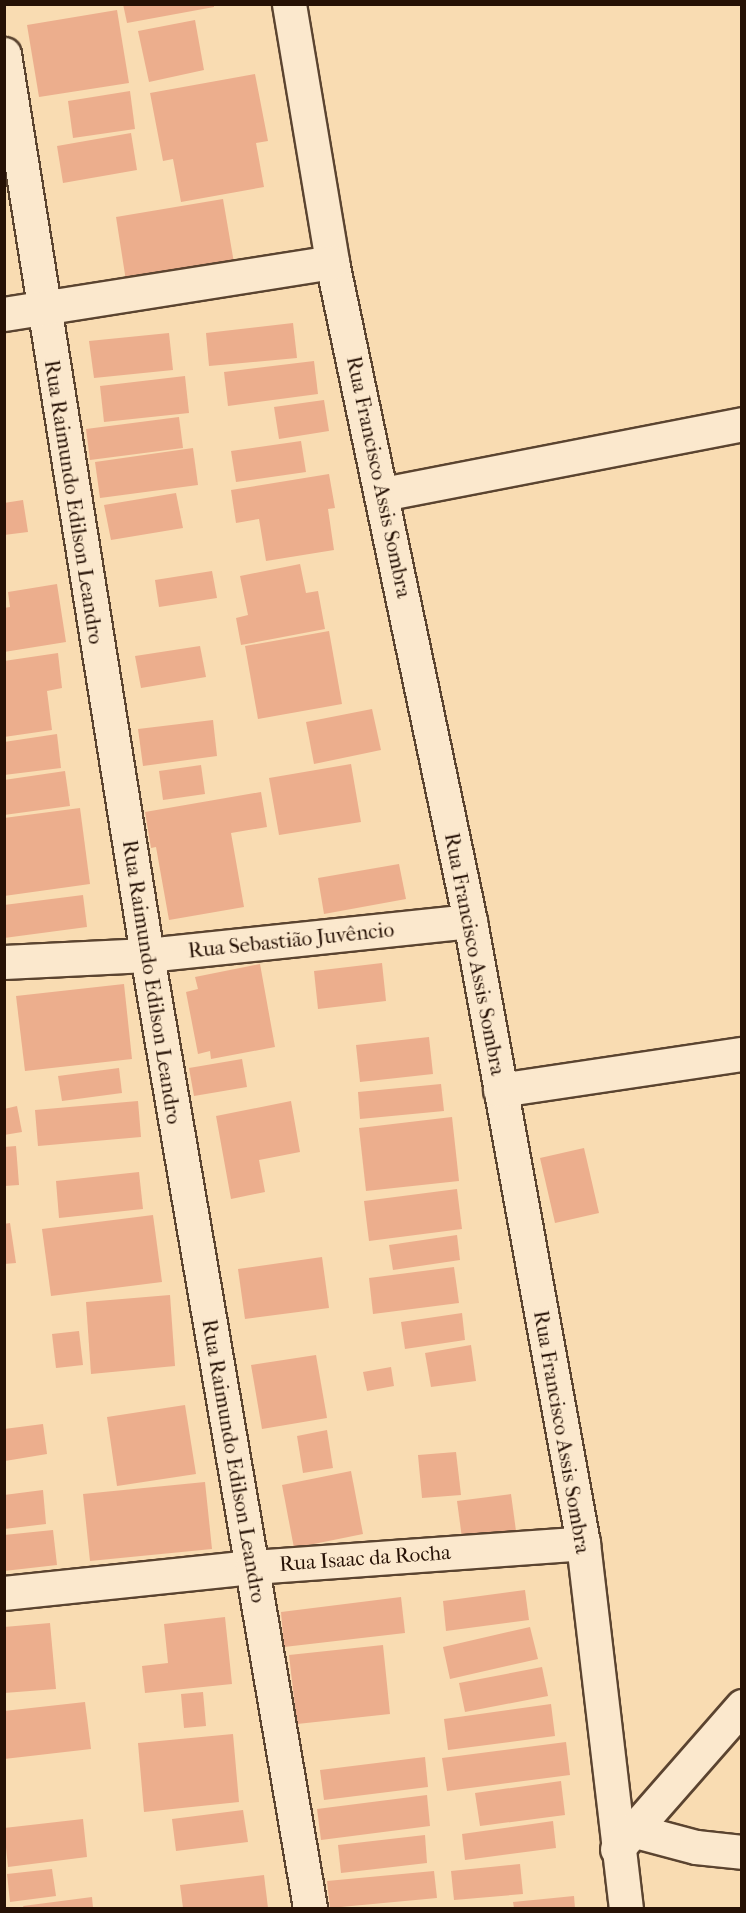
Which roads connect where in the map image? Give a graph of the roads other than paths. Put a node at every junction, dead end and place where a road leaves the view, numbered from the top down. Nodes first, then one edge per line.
1 (289, 4) edge
2 (4, 54) edge
3 (332, 262) junction
4 (43, 309) junction
5 (4, 314) edge
6 (741, 424) edge
7 (383, 494) junction
8 (470, 921) junction
9 (147, 955) junction
10 (4, 962) edge
11 (741, 1054) edge
12 (500, 1090) junction
13 (583, 1543) junction
14 (252, 1567) junction
15 (4, 1593) edge
16 (741, 1706) edge
17 (625, 1839) junction
18 (741, 1852) edge
19 (310, 1908) edge
20 (626, 1908) edge

1 - 3 street, Rua Francisco Assis Sombra
2 - 4 street, Rua Raimundo Edilson Leandro
3 - 4 street
3 - 7 street, Rua Francisco Assis Sombra
4 - 5 street
4 - 9 street, Rua Raimundo Edilson Leandro
6 - 7 street
7 - 8 street, Rua Francisco Assis Sombra
8 - 9 street, Rua Sebastião Juvêncio
8 - 12 street, Rua Francisco Assis Sombra
9 - 10 street, Rua Sebastião Juvêncio
9 - 14 street, Rua Raimundo Edilson Leandro
11 - 12 street
12 - 13 street, Rua Francisco Assis Sombra
13 - 14 street, Rua Isaac da Rocha
13 - 17 street, Rua Francisco Assis Sombra
14 - 15 street, Rua Isaac da Rocha
14 - 19 street, Rua Raimundo Edilson Leandro
16 - 17 street
17 - 18 street
17 - 20 street, Rua Francisco Assis Sombra

